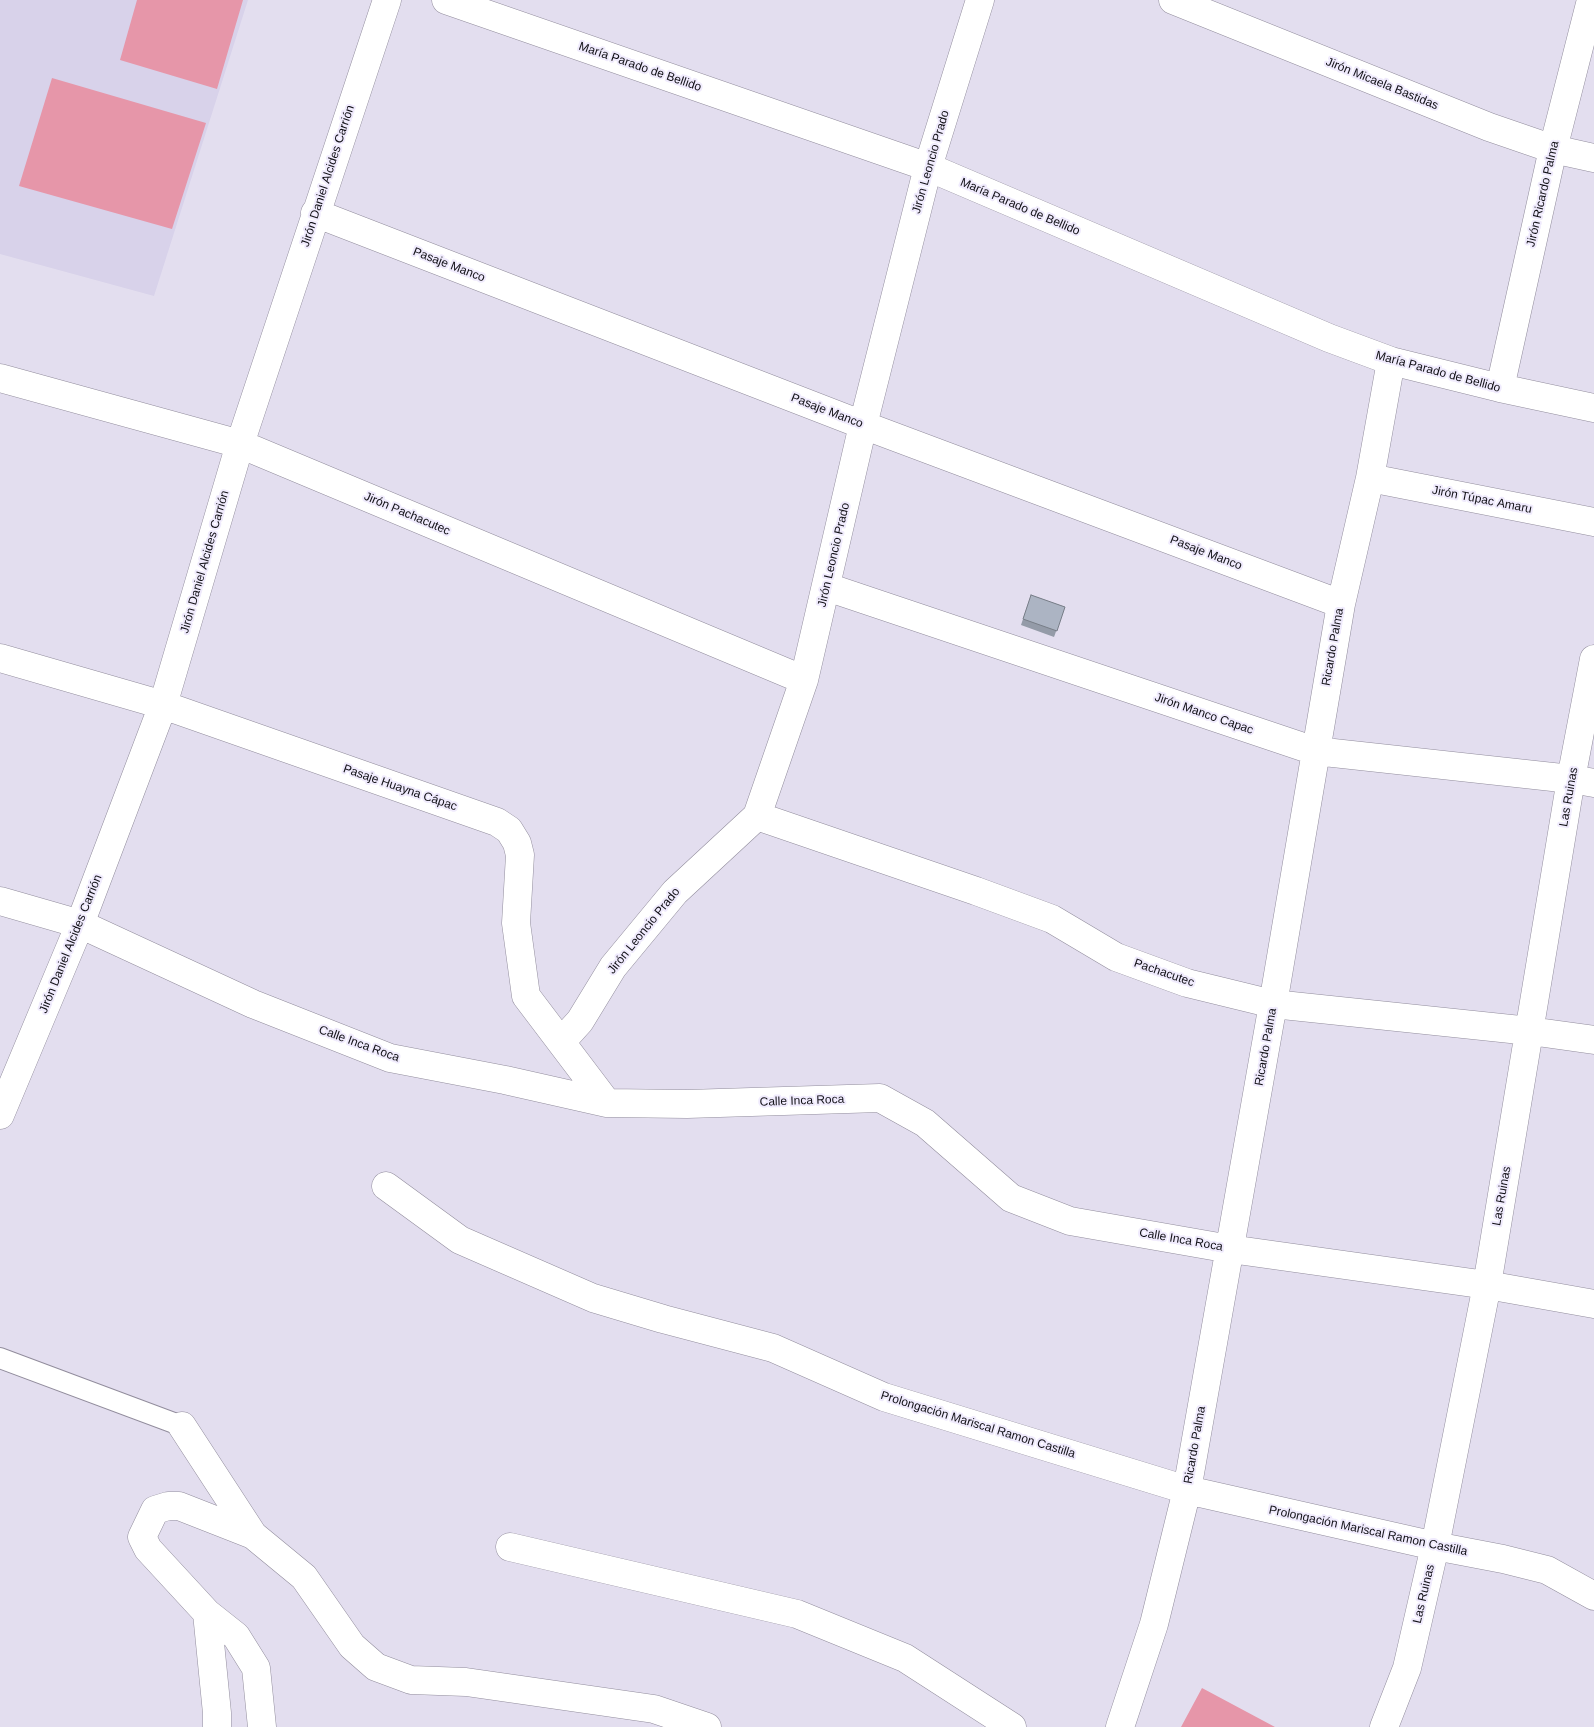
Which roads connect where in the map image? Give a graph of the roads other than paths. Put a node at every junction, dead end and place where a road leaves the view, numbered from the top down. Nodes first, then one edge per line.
1 (387, 0) edge
2 (446, 0) edge
3 (980, 0) edge
4 (1173, 0) edge
5 (1591, 0) edge
6 (1553, 149) junction
7 (1594, 158) edge
8 (928, 167) junction
9 (315, 213) junction
10 (1391, 362) junction
11 (0, 378) edge
12 (1500, 388) junction
13 (1594, 408) edge
14 (863, 425) junction
15 (240, 444) junction
16 (1370, 478) junction
17 (1594, 522) edge
18 (827, 587) junction
19 (1341, 604) junction
20 (0, 658) edge
21 (1594, 659) edge
22 (804, 680) junction
23 (163, 705) junction
24 (1315, 751) junction
25 (1583, 781) edge
26 (757, 816) junction
27 (0, 901) edge
28 (80, 924) junction
29 (1273, 1004) junction
30 (1530, 1031) junction
31 (1594, 1040) edge
32 (561, 1042) junction
33 (607, 1103) junction
34 (0, 1115) edge
35 (386, 1186) dead end
36 (1230, 1249) junction
37 (1487, 1285) junction
38 (1594, 1304) edge
39 (0, 1358) edge
40 (182, 1426) joint
41 (1187, 1490) junction
42 (253, 1535) junction
43 (1435, 1546) junction
44 (510, 1547) dead end
45 (1594, 1596) edge
46 (207, 1613) junction
47 (217, 1727) edge
48 (262, 1727) edge
49 (707, 1727) edge
50 (1012, 1727) edge
51 (1120, 1727) edge
52 (1384, 1727) edge

1 - 9 street, Jirón Daniel Alcides Carrión
2 - 8 street, María Parado de Bellido
3 - 8 street, Jirón Leoncio Prado
4 - 6 street, Jirón Micaela Bastidas
5 - 6 street, Jirón Ricardo Palma
6 - 7 street, Jirón Micaela Bastidas
6 - 12 street, Jirón Ricardo Palma
8 - 10 street, María Parado de Bellido
8 - 14 street, Jirón Leoncio Prado
9 - 14 street, Pasaje Manco
9 - 15 street, Jirón Daniel Alcides Carrión
10 - 12 street, María Parado de Bellido
10 - 16 street, Ricardo Palma
11 - 15 street, Jirón Pachacutec
12 - 13 street, María Parado de Bellido
14 - 18 street, Jirón Leoncio Prado
14 - 19 street, Pasaje Manco
15 - 22 street, Jirón Pachacutec
15 - 23 street, Jirón Daniel Alcides Carrión
16 - 17 street, Jirón Túpac Amaru
16 - 19 street, Ricardo Palma
18 - 22 street, Jirón Leoncio Prado
18 - 24 street, Jirón Manco Capac
19 - 24 street, Ricardo Palma
20 - 23 street, Pasaje Huayna Cápac
21 - 25 street, Las Ruinas
22 - 26 street, Jirón Leoncio Prado
23 - 28 street, Jirón Daniel Alcides Carrión
23 - 32 street, Pasaje Huayna Cápac
24 - 25 street, Jirón Manco Capac
24 - 29 street, Ricardo Palma
25 - 30 street, Las Ruinas
26 - 29 street, Pachacutec
26 - 32 street, Jirón Leoncio Prado
27 - 28 street, Calle Inca Roca
28 - 33 street, Calle Inca Roca
28 - 34 street, Jirón Daniel Alcides Carrión
29 - 30 street, Pachacutec
29 - 36 street, Ricardo Palma
30 - 31 street, Pachacutec
30 - 37 street, Las Ruinas
32 - 33 street, Pasaje Huayna Cápac
33 - 36 street, Calle Inca Roca
35 - 41 street, Prolongación Mariscal Ramon Castilla
36 - 37 street, Calle Inca Roca
36 - 41 street, Ricardo Palma
37 - 38 street, Calle Inca Roca
37 - 43 street, Las Ruinas
39 - 40 lane
40 - 42 street
41 - 43 street, Prolongación Mariscal Ramon Castilla
41 - 51 street, Ricardo Palma
42 - 46 street
42 - 49 street
43 - 45 street, Prolongación Mariscal Ramon Castilla
43 - 52 street, Las Ruinas
44 - 50 street
46 - 47 street
46 - 48 street

